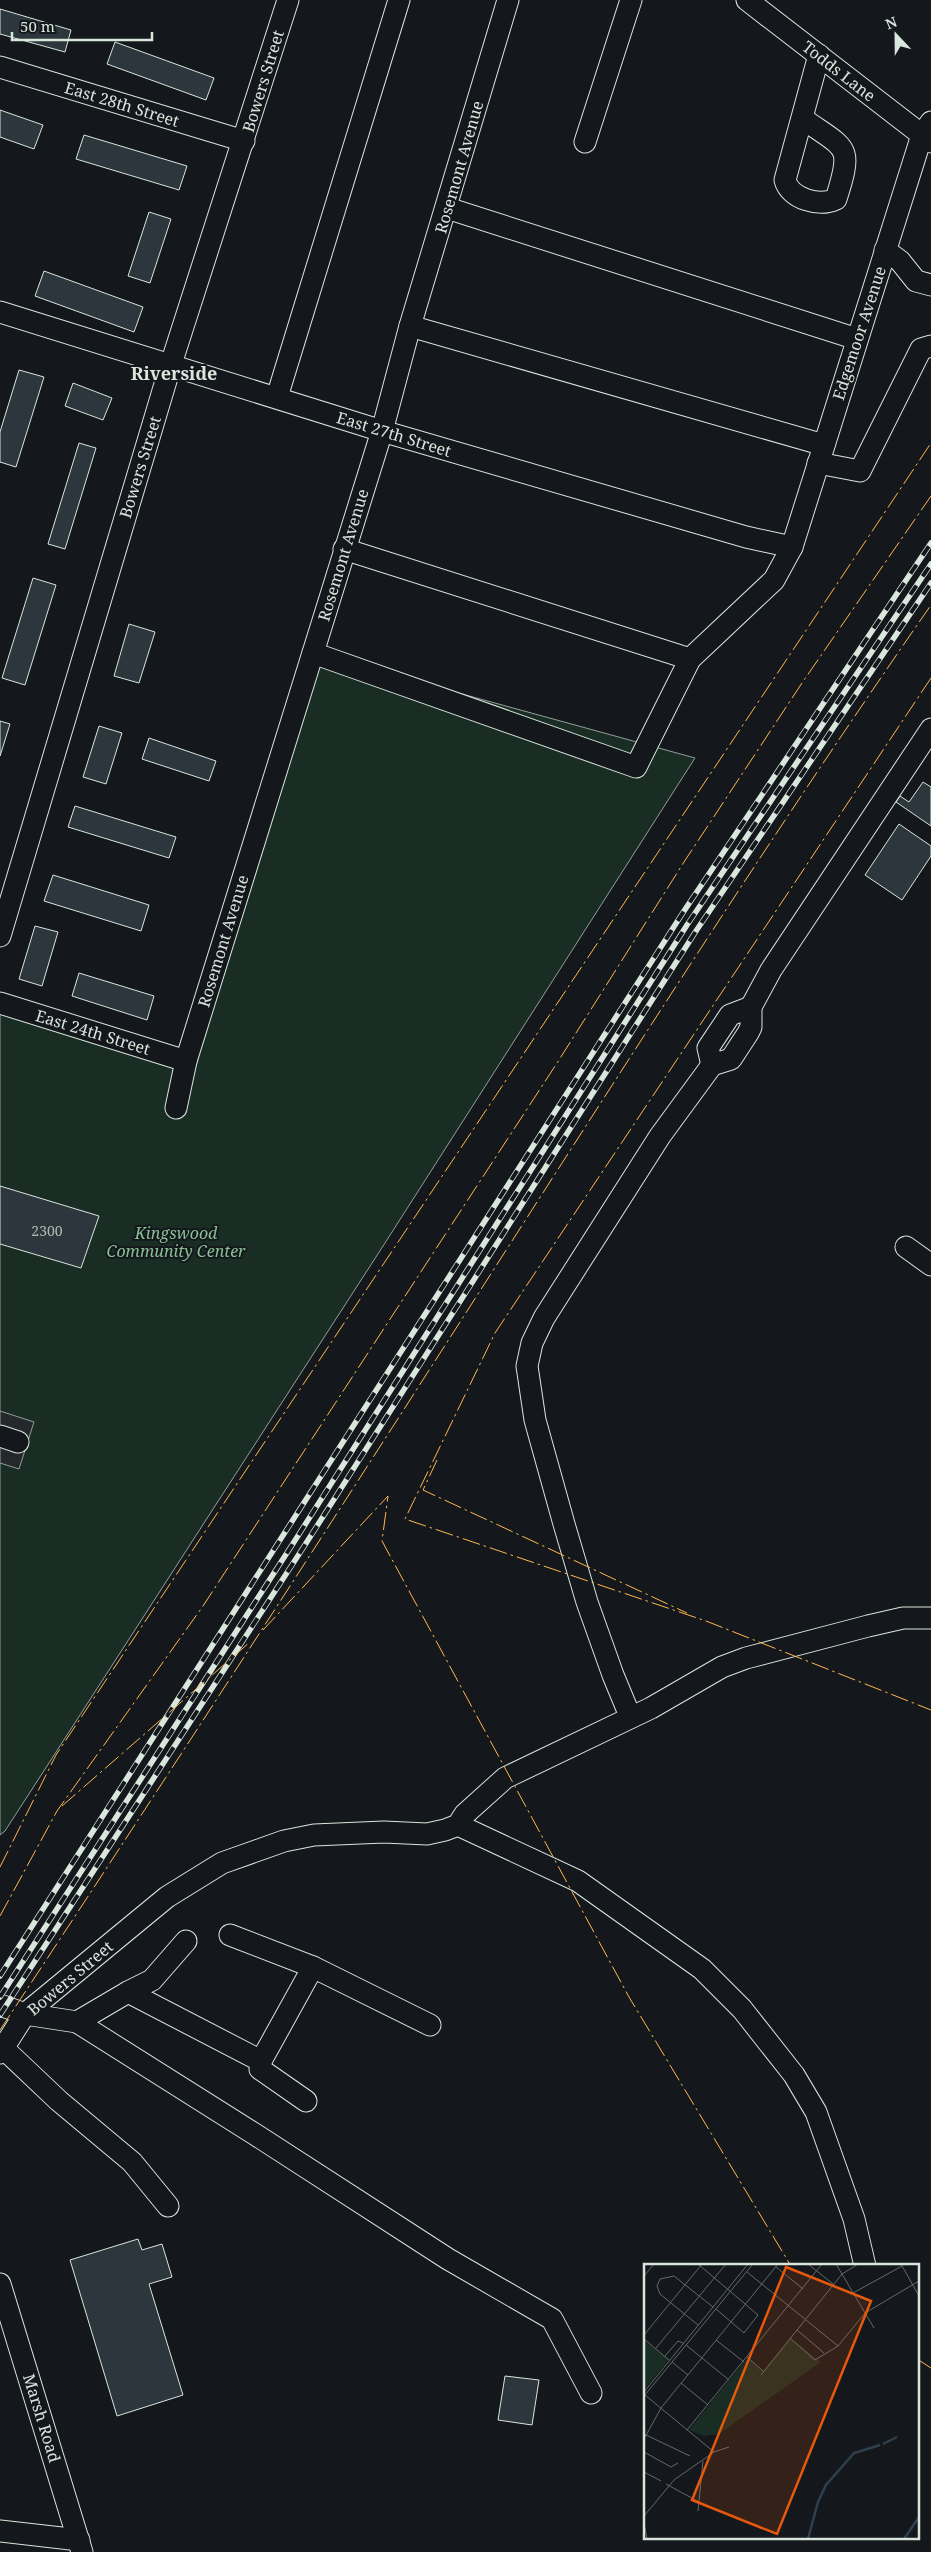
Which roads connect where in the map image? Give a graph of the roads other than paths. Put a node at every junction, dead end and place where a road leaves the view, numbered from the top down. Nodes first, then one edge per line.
1 (288, 0) edge
2 (399, 0) edge
3 (508, 0) edge
4 (631, 0) edge
5 (747, 0) edge
6 (819, 56) junction
7 (0, 67) edge
8 (802, 118) dead end
9 (928, 133) edge
10 (244, 141) junction
11 (586, 142) dead end
12 (447, 208) junction
13 (885, 250) junction
14 (931, 285) edge
15 (0, 312) edge
16 (410, 326) junction
17 (857, 339) junction
18 (931, 346) edge
19 (171, 364) junction
20 (277, 398) junction
21 (382, 431) junction
22 (821, 454) junction
23 (792, 547) junction
24 (344, 549) junction
25 (313, 653) junction
26 (690, 659) junction
27 (931, 729) edge
28 (0, 936) edge
29 (0, 1003) edge
30 (186, 1061) junction
31 (176, 1108) dead end
32 (906, 1247) dead end
33 (931, 1265) edge
34 (931, 1618) edge
35 (630, 1716) junction
36 (458, 1825) junction
37 (230, 1935) dead end
38 (186, 1941) dead end
39 (313, 1967) junction
40 (128, 1992) junction
41 (0, 2006) edge
42 (25, 2014) junction
43 (77, 2022) junction
44 (430, 2026) dead end
45 (2, 2050) edge
46 (261, 2061) junction
47 (306, 2101) dead end
48 (168, 2206) dead end
49 (864, 2264) edge
50 (0, 2284) edge
51 (591, 2393) dead end
52 (0, 2531) edge
53 (81, 2546) edge

1 - 10 street, Bowers Street
2 - 20 street
3 - 12 street, Rosemont Avenue
4 - 11 street
5 - 6 street, Todds Lane
6 - 8 street
6 - 9 street, Todds Lane
7 - 10 street, East 28th Street
9 - 13 street, Edgemoor Avenue
10 - 19 street, Bowers Street
12 - 16 street, Rosemont Avenue
12 - 17 street
13 - 14 street
13 - 17 street, Edgemoor Avenue
15 - 19 street, East 27th Street
16 - 21 street, Rosemont Avenue
16 - 22 street
17 - 22 street, Edgemoor Avenue
18 - 22 street
19 - 20 street, East 27th Street
19 - 28 street, Bowers Street
20 - 21 street, East 27th Street
21 - 23 street, East 27th Street
21 - 24 street, Rosemont Avenue
22 - 23 street, Edgemoor Avenue
23 - 26 street, Edgemoor Avenue
24 - 25 street, Rosemont Avenue
24 - 26 street
25 - 26 street
25 - 30 street, Rosemont Avenue
27 - 35 street
29 - 30 street, East 24th Street
30 - 31 street, Rosemont Avenue
32 - 33 street
34 - 35 street
35 - 36 street
36 - 42 street, Bowers Street
36 - 49 street
37 - 39 street
38 - 40 street
39 - 44 street
39 - 46 street
40 - 43 street
40 - 46 street
41 - 42 street
42 - 43 street
42 - 45 street, Bowers Street
43 - 51 street
45 - 48 street
46 - 47 street
50 - 53 street, Marsh Road
52 - 53 street

